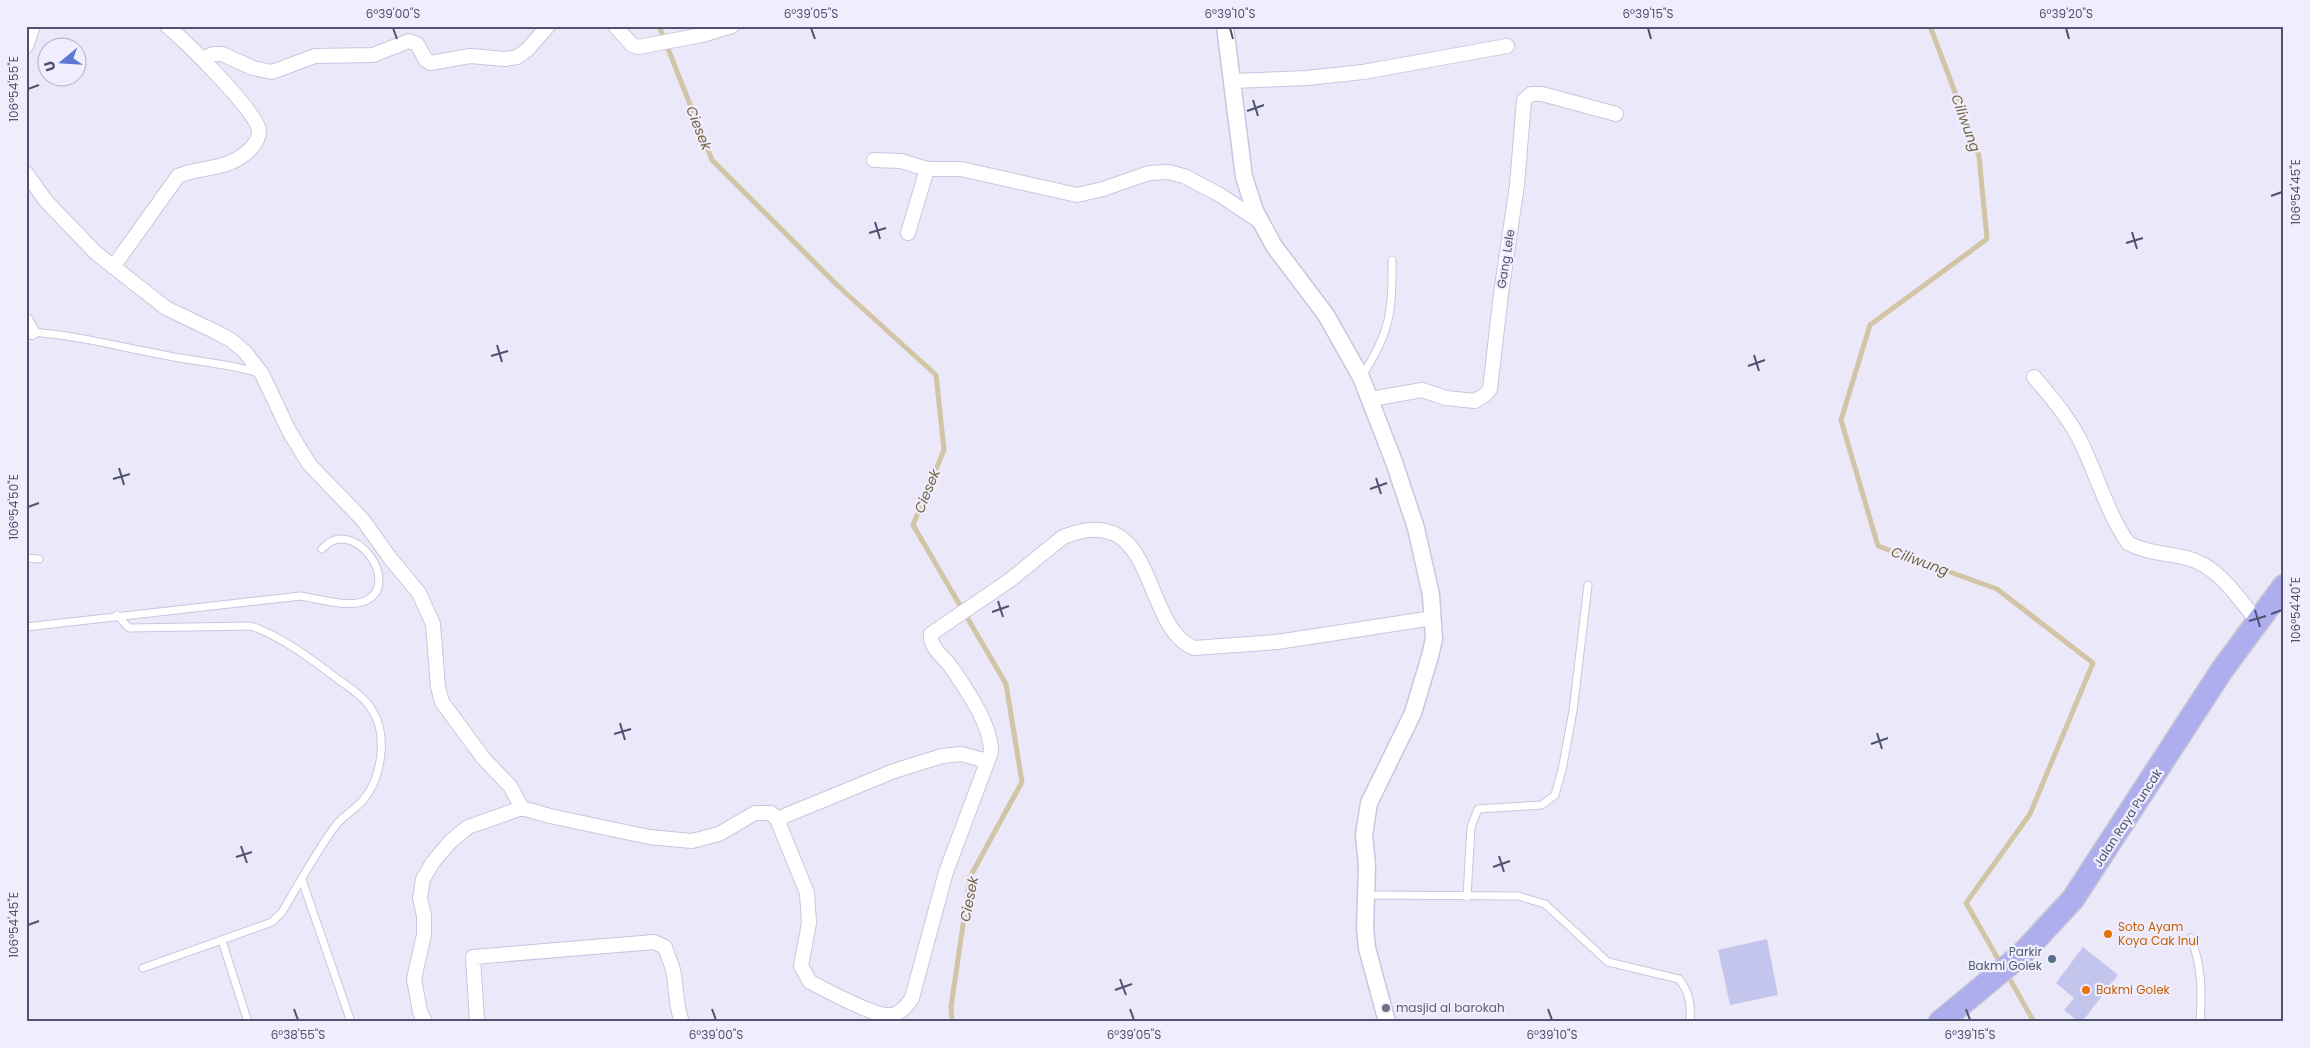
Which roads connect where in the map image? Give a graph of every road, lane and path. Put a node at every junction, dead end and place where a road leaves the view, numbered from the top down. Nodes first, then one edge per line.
1 (33, 26) edge
2 (167, 26) edge
3 (548, 26) edge
4 (615, 26) edge
5 (732, 26) edge
6 (1225, 26) edge
7 (26, 46) edge
8 (1507, 46) dead end
9 (202, 59) junction
10 (1232, 81) junction
11 (1616, 114) dead end
12 (874, 160) dead end
13 (927, 169) junction
14 (26, 173) edge
15 (1259, 221) junction
16 (908, 233) dead end
17 (1392, 260) dead end
18 (113, 267) junction
19 (28, 329) edge
20 (262, 374) junction
21 (1361, 377) junction
22 (2034, 377) dead end
23 (1370, 399) junction
24 (322, 549) dead end
25 (26, 558) edge
26 (39, 560) dead end
27 (1588, 585) dead end
28 (2284, 586) edge
29 (117, 615) junction
30 (1433, 618) junction
31 (2258, 622) junction
32 (26, 627) edge
33 (987, 760) junction
34 (522, 808) junction
35 (777, 819) junction
36 (302, 880) junction
37 (1367, 895) junction
38 (1467, 897) junction
39 (2191, 938) dead end
40 (222, 940) junction
41 (142, 968) dead end
42 (248, 1022) edge
43 (351, 1022) edge
44 (425, 1022) edge
45 (477, 1022) edge
46 (682, 1022) edge
47 (1387, 1022) edge
48 (1690, 1022) edge
49 (1940, 1022) edge
50 (2200, 1022) edge

1 - 7 street
2 - 9 street
3 - 9 street
4 - 5 street
6 - 10 street
8 - 10 street
9 - 18 street
10 - 15 street
11 - 23 street, Gang Lele
12 - 13 street
13 - 15 street
13 - 16 street
14 - 18 street
15 - 21 street
17 - 21 lane
18 - 20 street
19 - 20 lane
20 - 34 street
21 - 23 street
22 - 31 street
23 - 30 street
24 - 29 lane
25 - 26 lane
27 - 38 lane
28 - 31 highway, Jalan Raya Puncak
29 - 32 lane
29 - 36 lane
30 - 33 street
30 - 37 street
31 - 49 highway, Jalan Raya Puncak
33 - 35 street
33 - 35 street
34 - 35 street
34 - 44 street
36 - 40 lane
36 - 43 lane
37 - 38 lane
37 - 47 street
38 - 48 lane
39 - 50 lane
40 - 41 lane
40 - 42 lane
45 - 46 street

